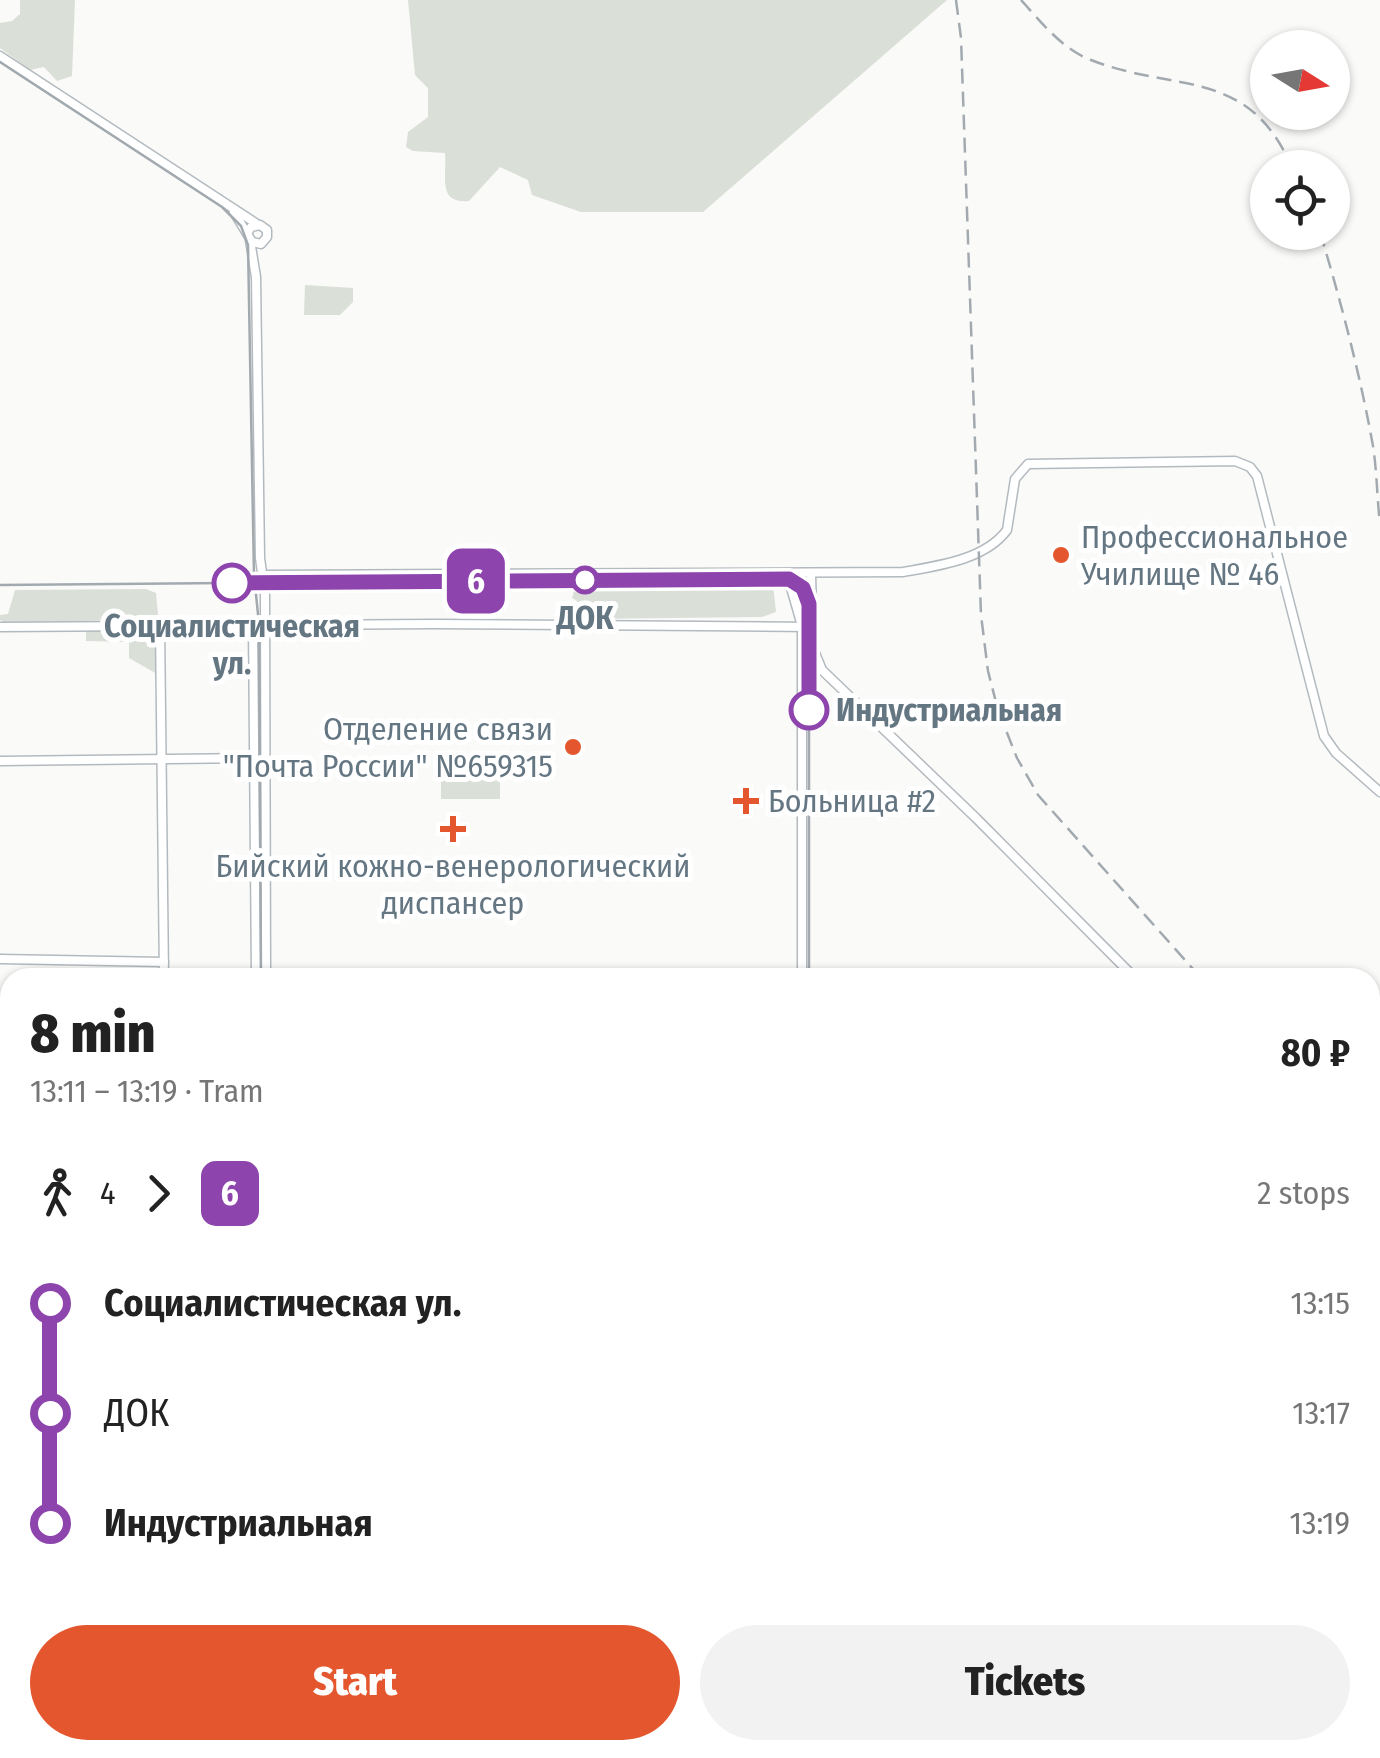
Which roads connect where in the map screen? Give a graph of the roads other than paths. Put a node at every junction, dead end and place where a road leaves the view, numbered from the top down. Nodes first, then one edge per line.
1 (0, 56) edge
2 (231, 208) junction
3 (258, 224) junction
4 (249, 236) junction
5 (260, 244) junction
6 (255, 264) junction
7 (787, 574) junction
8 (811, 574) junction
9 (264, 575) junction
10 (252, 624) junction
11 (264, 624) junction
12 (160, 625) junction
13 (802, 626) junction
14 (813, 626) junction
15 (0, 627) edge
16 (258, 758) junction
17 (160, 759) junction
18 (0, 761) edge
19 (1380, 792) edge
20 (266, 907) junction
21 (255, 908) junction
22 (0, 959) edge
23 (164, 962) junction
24 (164, 968) edge
25 (256, 968) edge
26 (266, 968) edge
27 (802, 968) edge
28 (1125, 968) edge

1 - 2 street
2 - 3 street
2 - 4 street
3 - 4 street
3 - 5 street
4 - 5 street
4 - 6 street
5 - 6 street
6 - 9 street
7 - 8 street
7 - 9 street
7 - 13 street
8 - 14 street
8 - 19 street
9 - 11 street
10 - 11 street
10 - 12 street
10 - 16 street
11 - 13 street
11 - 16 street
12 - 15 street
12 - 17 street
13 - 14 street
13 - 27 street
14 - 28 street
16 - 17 street
16 - 20 street
16 - 21 street
17 - 18 street
17 - 23 street
20 - 21 street
20 - 26 street
21 - 25 street
22 - 23 street
23 - 24 street

